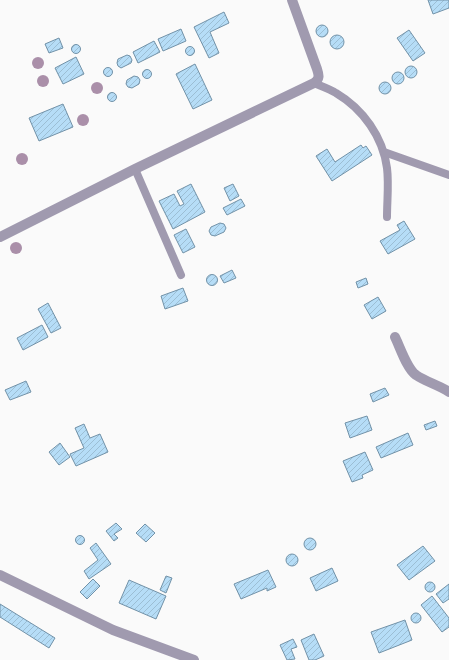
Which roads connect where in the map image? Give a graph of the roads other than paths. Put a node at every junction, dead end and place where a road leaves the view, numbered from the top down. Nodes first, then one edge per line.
1 (292, 0) edge
2 (314, 83) junction
3 (384, 152) junction
4 (135, 170) junction
5 (449, 175) edge
6 (387, 217) dead end
7 (0, 237) edge
8 (181, 275) dead end
9 (394, 337) dead end
10 (449, 392) edge
11 (0, 575) edge
12 (194, 660) edge

1 - 2 street
2 - 3 lane
2 - 4 street
3 - 5 lane
3 - 6 lane
4 - 7 street
4 - 8 lane
9 - 10 street
11 - 12 street

